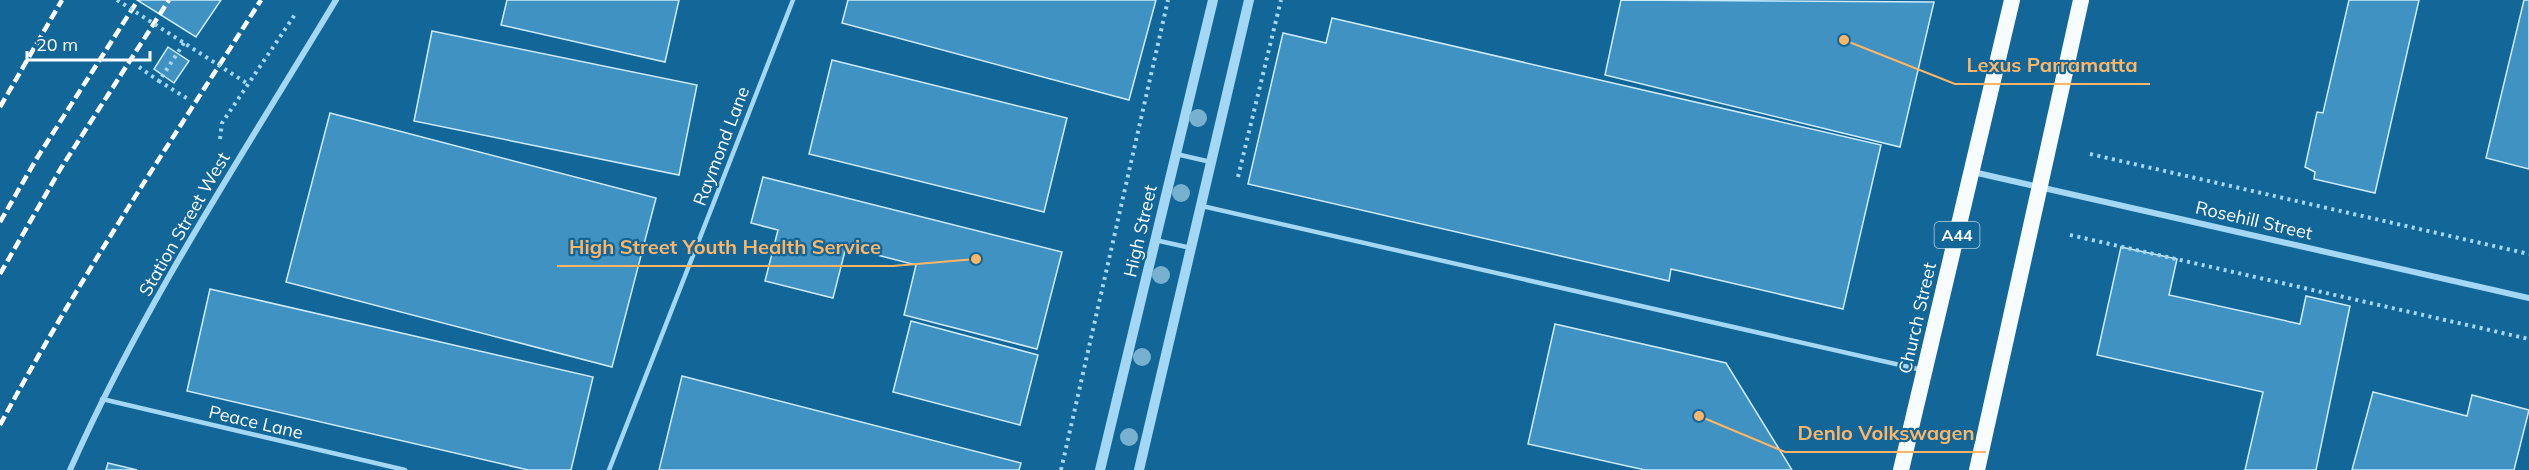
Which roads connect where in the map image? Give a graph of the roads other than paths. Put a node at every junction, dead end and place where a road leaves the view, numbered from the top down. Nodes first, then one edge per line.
1 (336, 0) edge
2 (793, 0) edge
3 (1213, 0) edge
4 (1249, 0) edge
5 (2012, 0) edge
6 (2081, 0) edge
7 (1176, 154) junction
8 (1211, 162) junction
9 (1972, 171) junction
10 (2038, 188) junction
11 (1201, 206) junction
12 (1155, 240) junction
13 (1191, 248) junction
14 (2529, 298) edge
15 (1924, 371) junction
16 (102, 399) junction
17 (70, 470) edge
18 (405, 470) edge
19 (609, 470) edge
20 (1100, 470) edge
21 (1138, 470) edge
22 (1901, 470) edge
23 (1977, 470) edge

1 - 16 street, Station Street West
2 - 19 lane, Raymond Lane
3 - 7 street, High Street
4 - 8 street
5 - 9 highway, Church Street / A44
6 - 10 highway
7 - 8 lane
7 - 12 street, High Street
8 - 11 street
9 - 10 street, Rosehill Street
9 - 15 highway, Church Street / A44
10 - 14 street, Rosehill Street
10 - 23 highway
11 - 13 street
11 - 15 lane
12 - 13 lane
12 - 20 street, High Street
13 - 21 street
15 - 22 highway, Church Street / A44
16 - 17 street, Station Street West
16 - 18 lane, Peace Lane

